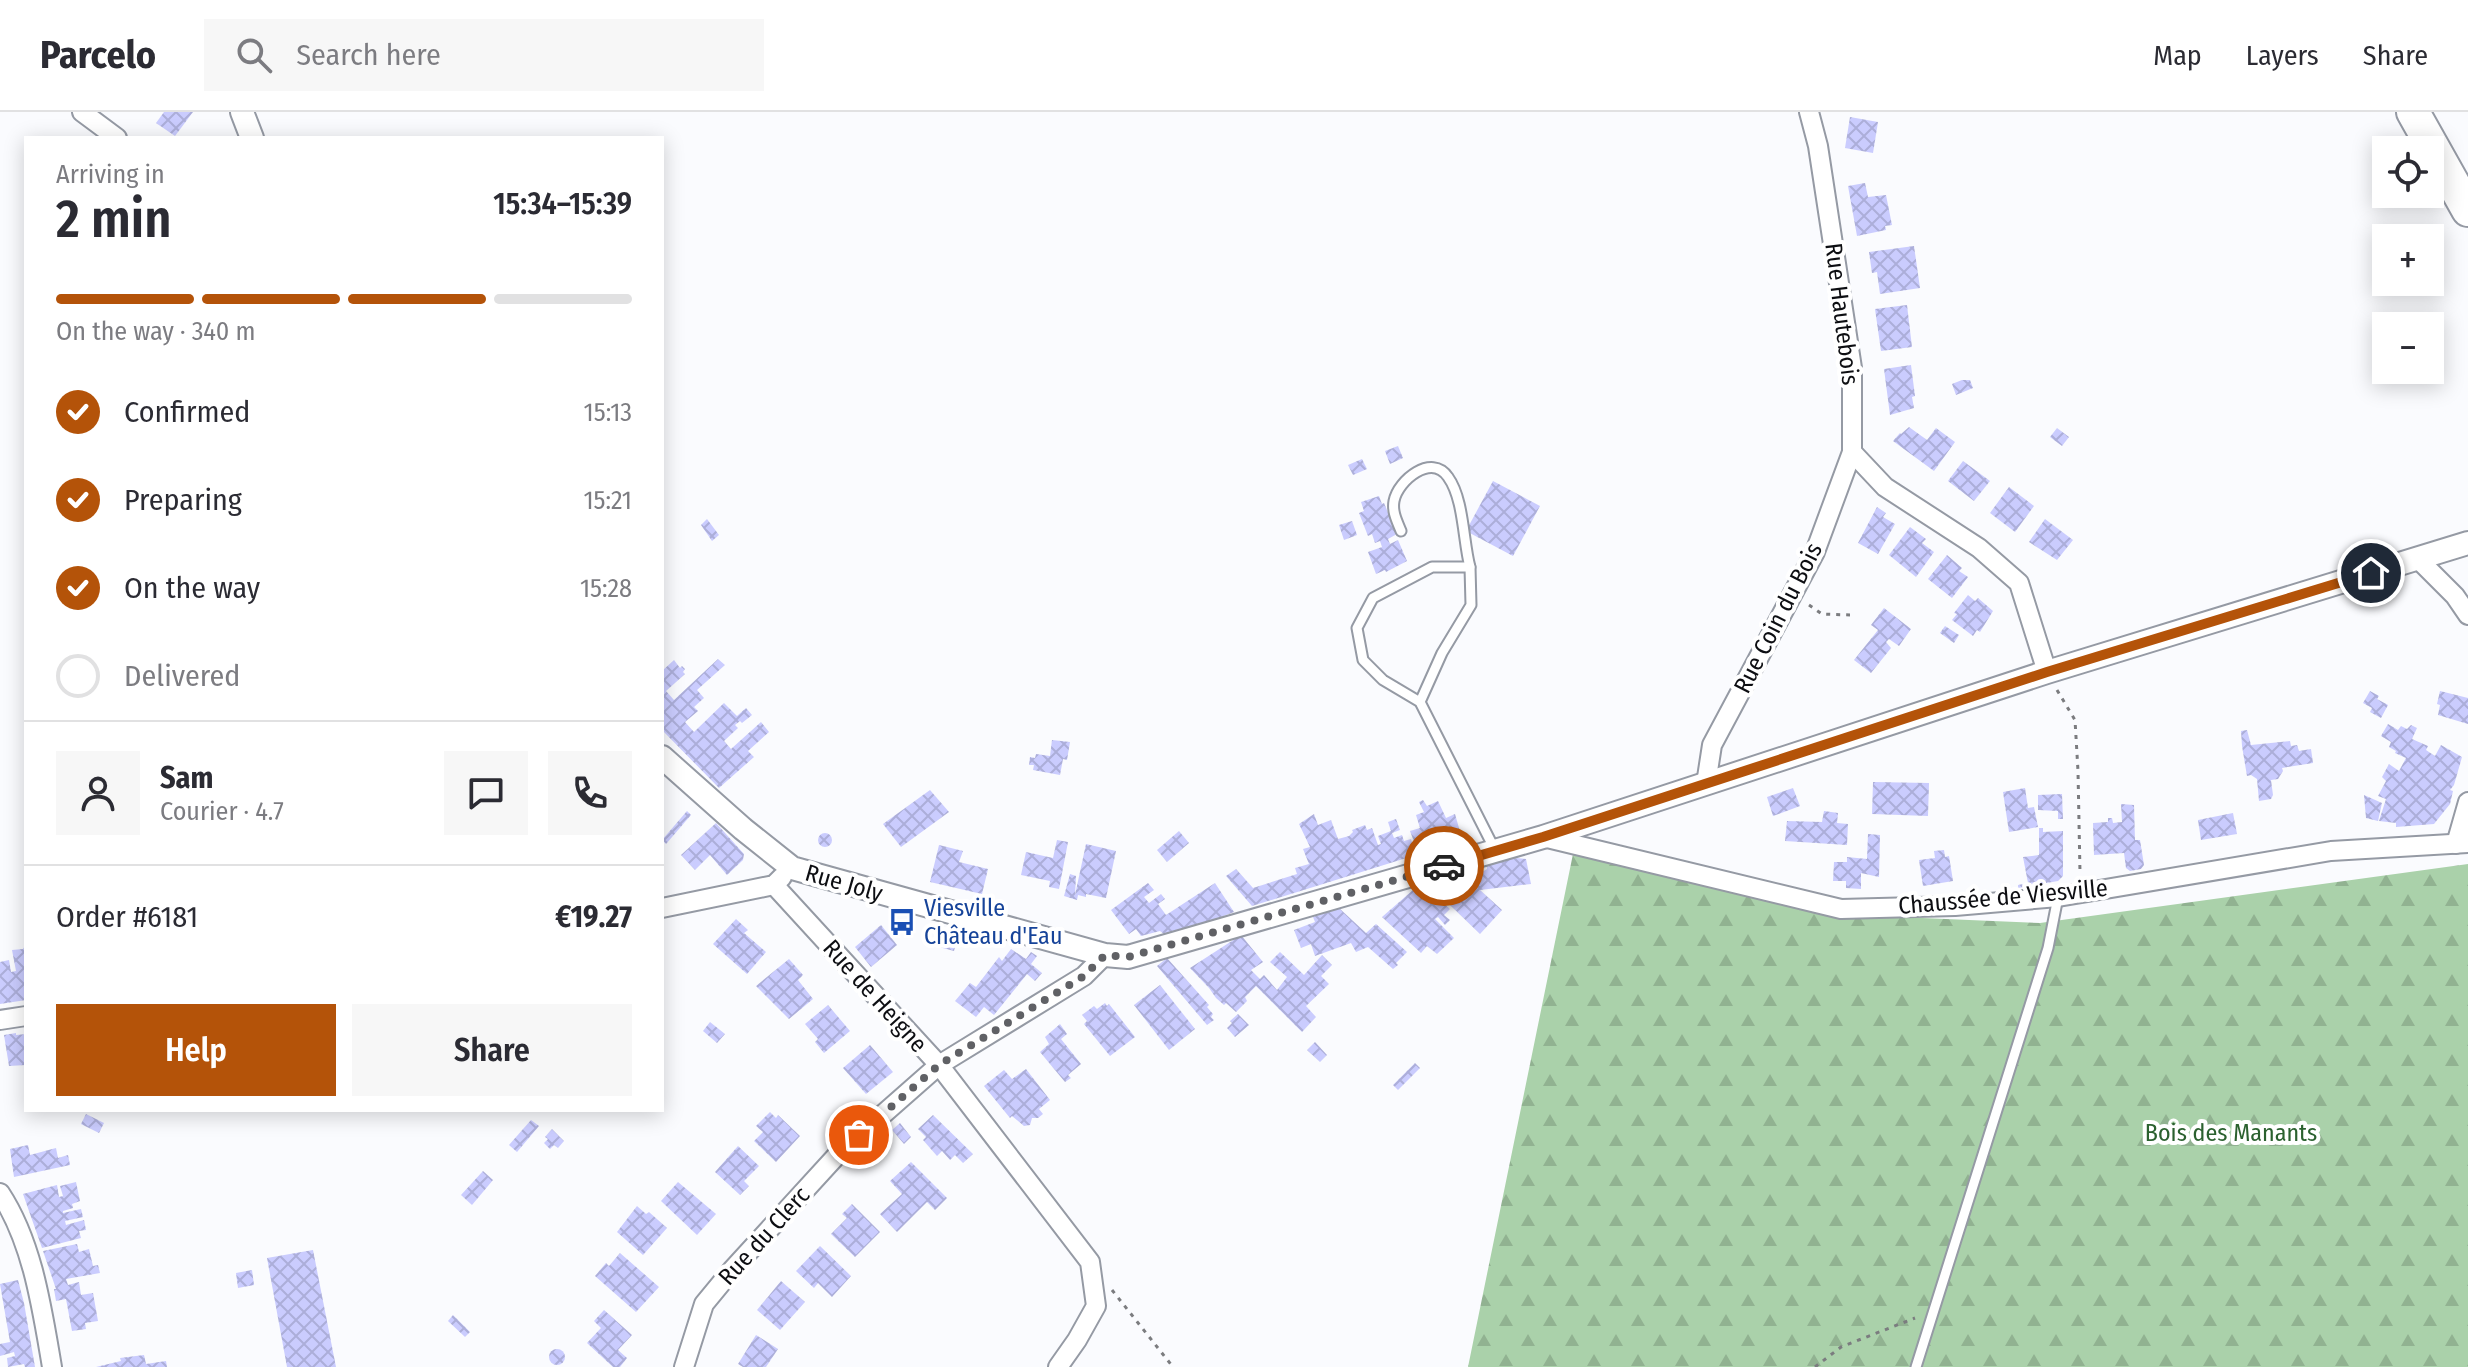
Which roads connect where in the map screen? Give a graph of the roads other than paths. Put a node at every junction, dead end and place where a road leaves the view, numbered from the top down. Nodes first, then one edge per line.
1 (82, 112) edge
2 (1809, 112) edge
3 (2413, 112) edge
4 (114, 136) edge
5 (2468, 210) edge
6 (1852, 452) junction
7 (1401, 531) dead end
8 (2468, 543) edge
9 (2418, 559) junction
10 (1470, 567) junction
11 (2468, 615) edge
12 (2047, 672) junction
13 (1420, 702) junction
14 (664, 759) edge
15 (1706, 784) junction
16 (2468, 802) edge
17 (1543, 837) junction
18 (2462, 844) edge
19 (1496, 851) junction
20 (792, 868) junction
21 (774, 885) junction
22 (2058, 897) junction
23 (664, 908) edge
24 (1105, 955) junction
25 (24, 1016) edge
26 (0, 1020) edge
27 (939, 1065) junction
28 (0, 1193) edge
29 (52, 1367) edge
30 (684, 1367) edge
31 (1058, 1367) edge
32 (1916, 1367) edge

1 - 4 street
2 - 6 street, Rue Hautebois
3 - 5 highway
6 - 12 street
6 - 15 street, Rue Coin du Bois
7 - 10 lane
8 - 9 street, Rue Joly
9 - 11 street
9 - 12 street, Rue Joly
10 - 13 lane
10 - 13 lane
12 - 15 street, Rue Joly
13 - 19 lane
14 - 20 street
15 - 17 street, Rue Joly
16 - 18 street
17 - 19 street, Rue Joly
17 - 22 street, Chaussée de Viesville
18 - 22 street, Chaussée de Viesville
19 - 24 street, Rue Joly
20 - 21 street
20 - 24 street, Rue Joly
21 - 23 street
21 - 27 street, Rue de Heigne
22 - 32 lane
24 - 27 street, Rue du Clerc
25 - 26 street
27 - 30 street, Rue du Clerc
27 - 31 street, Rue de Heigne
28 - 29 street

